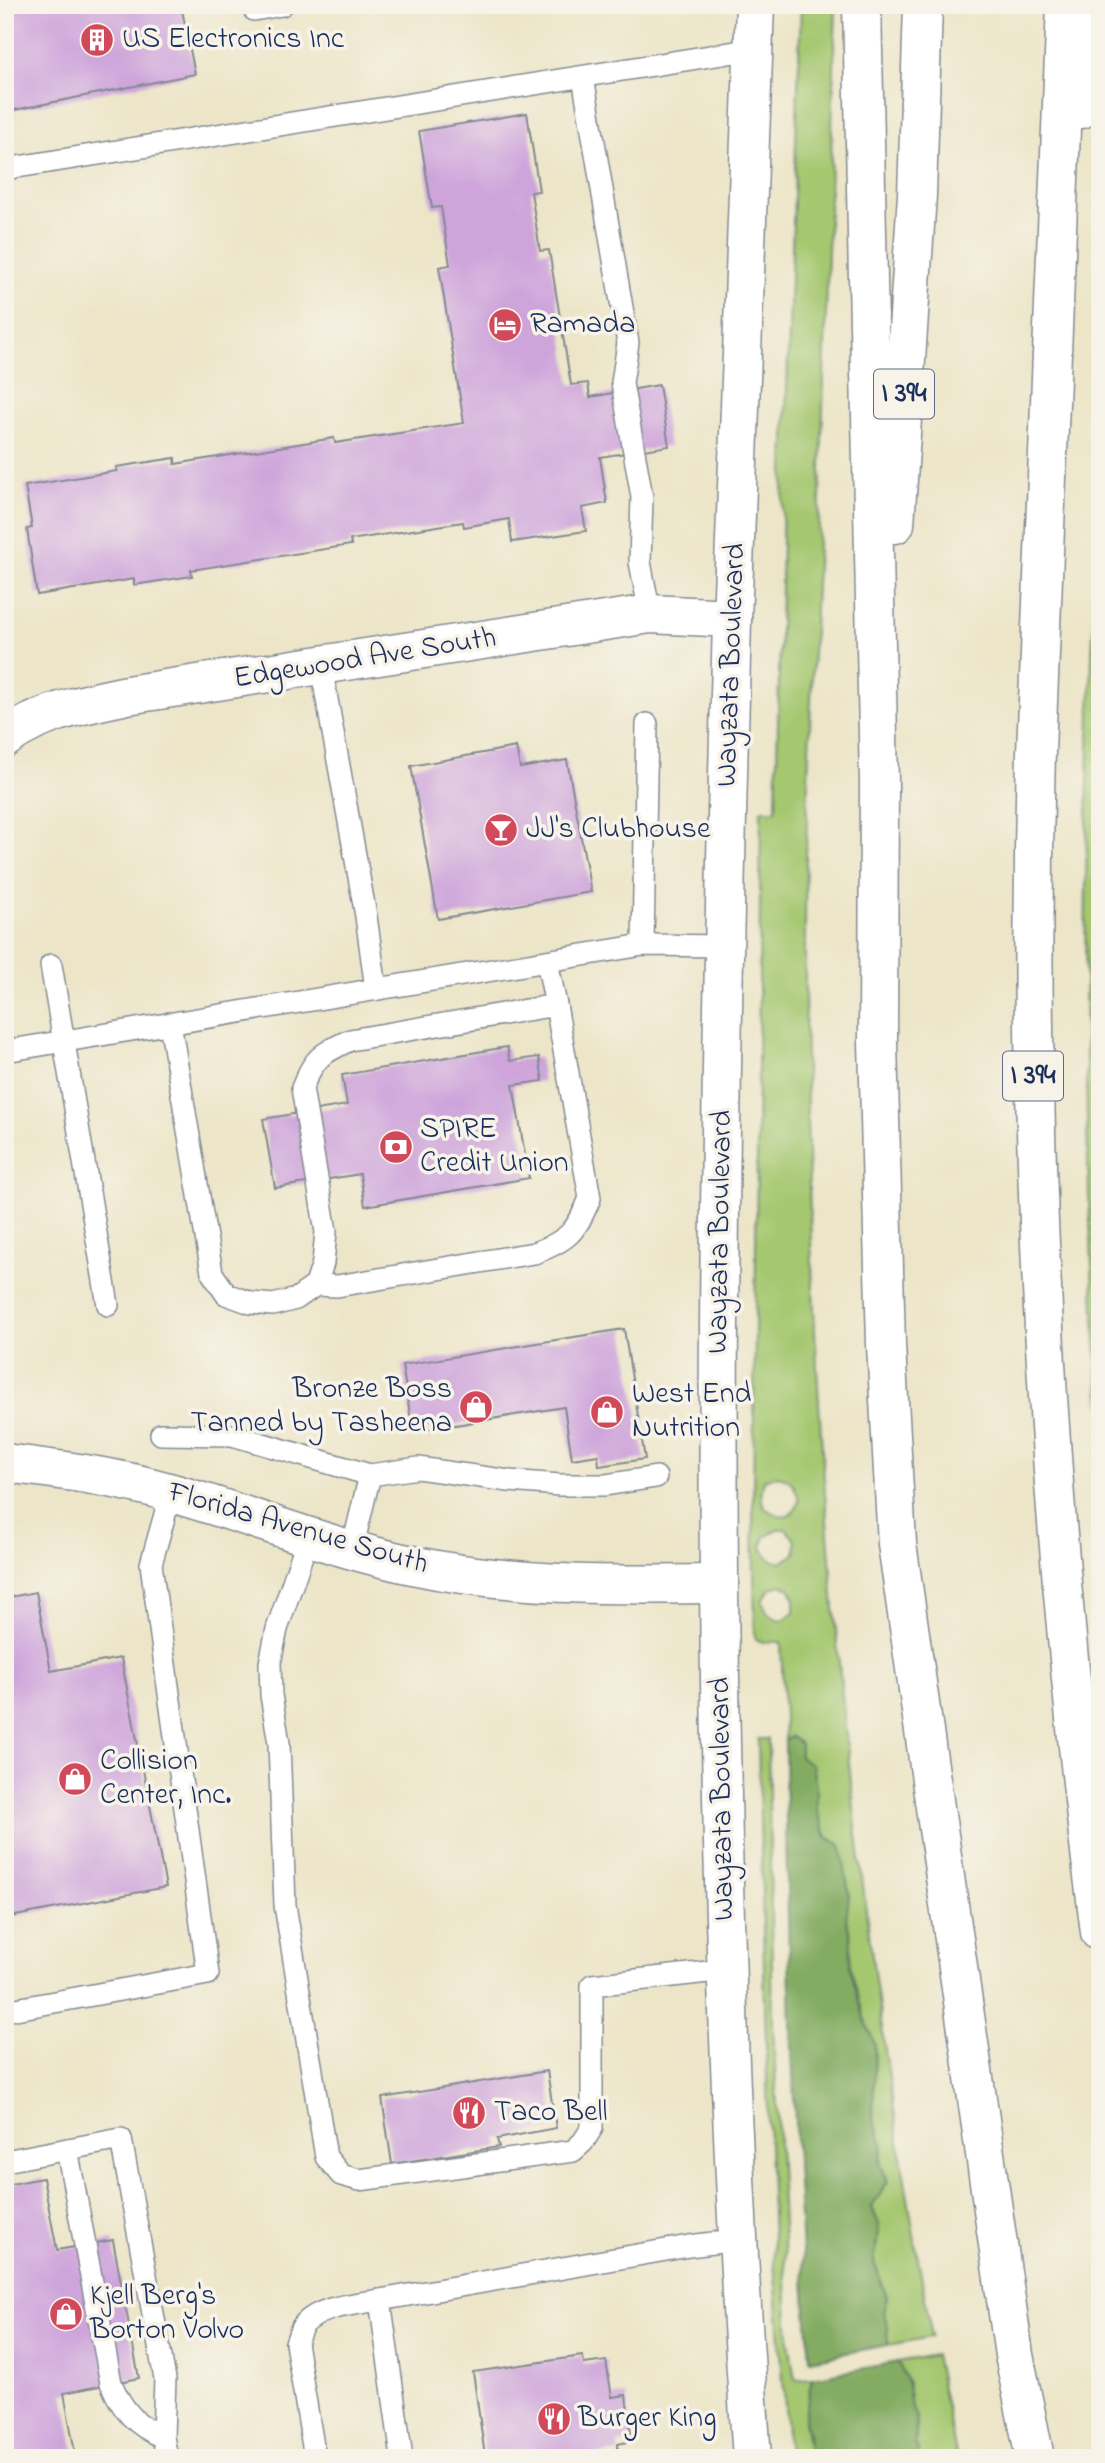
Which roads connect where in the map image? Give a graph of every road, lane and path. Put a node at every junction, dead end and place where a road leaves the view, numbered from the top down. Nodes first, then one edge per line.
1 (282, 5) edge
2 (755, 5) edge
3 (862, 5) edge
4 (923, 5) edge
5 (1066, 5) edge
6 (254, 10) dead end
7 (1100, 18) edge
8 (754, 49) junction
9 (583, 77) junction
10 (5, 169) edge
11 (1060, 217) junction
12 (650, 614) junction
13 (732, 618) junction
14 (321, 666) junction
15 (647, 724) dead end
16 (5, 738) edge
17 (879, 782) junction
18 (643, 945) junction
19 (725, 946) junction
20 (547, 961) junction
21 (51, 965) dead end
22 (376, 989) junction
23 (556, 1005) junction
24 (170, 1023) junction
25 (64, 1041) junction
26 (5, 1051) edge
27 (316, 1285) junction
28 (108, 1304) dead end
29 (161, 1434) dead end
30 (5, 1463) edge
31 (370, 1475) junction
32 (656, 1477) dead end
33 (171, 1493) junction
34 (309, 1538) junction
35 (352, 1550) junction
36 (719, 1584) junction
37 (1100, 1932) edge
38 (726, 1970) junction
39 (5, 2011) edge
40 (67, 2149) junction
41 (5, 2161) edge
42 (737, 2239) junction
43 (380, 2300) junction
44 (1014, 2356) junction
45 (165, 2447) edge
46 (746, 2457) edge
47 (315, 2458) edge
48 (402, 2458) edge
49 (1010, 2458) edge
50 (1035, 2458) edge

1 - 6 lane
2 - 8 main road, Wayzata Boulevard
3 - 17 main road
4 - 17 main road, I 394
5 - 11 main road, I 394
7 - 11 main road
8 - 9 lane
8 - 13 main road, Wayzata Boulevard
9 - 10 lane
9 - 12 lane
11 - 37 main road, I 394
12 - 13 main road, Edgewood Ave South
12 - 14 main road, Edgewood Ave South
13 - 19 main road, Wayzata Boulevard
14 - 16 main road, Edgewood Ave South
14 - 22 lane
15 - 18 lane
17 - 44 main road, I 394
18 - 19 lane
18 - 20 lane
19 - 36 main road, Wayzata Boulevard
20 - 22 lane
20 - 23 lane
21 - 25 lane
22 - 24 lane
23 - 27 lane
23 - 27 lane
24 - 25 lane
24 - 27 lane
25 - 26 lane
25 - 28 lane
29 - 31 lane
30 - 33 main road, Florida Avenue South
31 - 32 lane
31 - 35 lane
33 - 34 main road, Florida Avenue South
33 - 39 lane
34 - 35 main road, Florida Avenue South
34 - 38 lane
35 - 36 main road, Florida Avenue South
36 - 38 main road, Wayzata Boulevard
38 - 42 main road, Wayzata Boulevard
40 - 41 lane
40 - 45 lane
40 - 45 lane
42 - 43 lane
42 - 46 main road, Wayzata Boulevard
43 - 47 lane
43 - 48 lane
44 - 49 main road
44 - 50 main road, I 394

